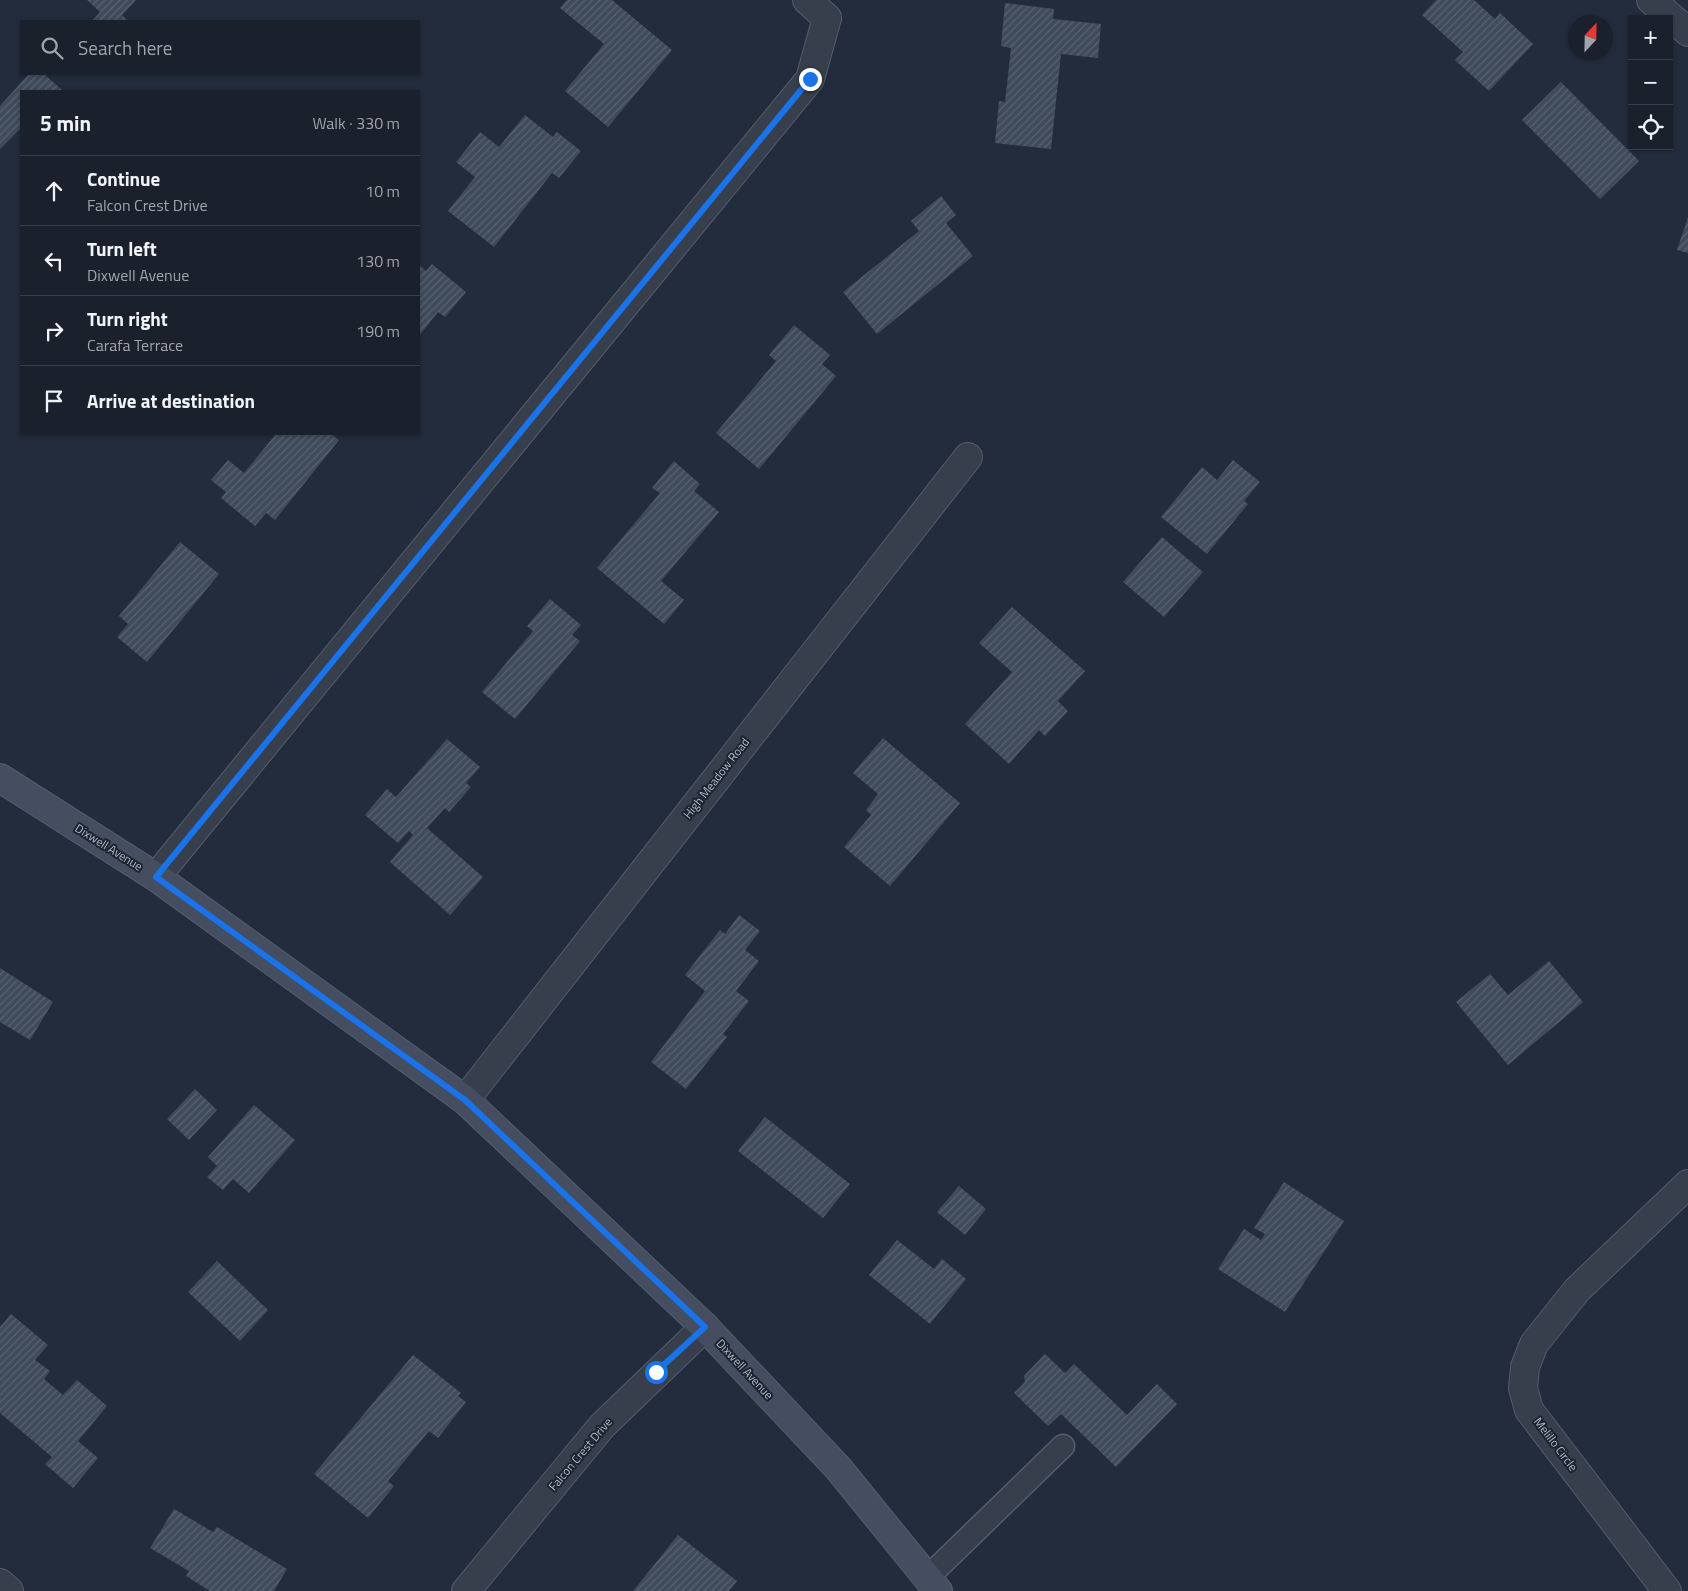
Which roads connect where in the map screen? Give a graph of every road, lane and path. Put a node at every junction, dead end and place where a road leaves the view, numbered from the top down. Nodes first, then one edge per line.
1 (808, 0) edge
2 (1651, 0) edge
3 (1688, 32) edge
4 (968, 457) dead end
5 (0, 778) edge
6 (156, 877) junction
7 (465, 1100) junction
8 (1688, 1184) edge
9 (705, 1327) junction
10 (1063, 1446) dead end
11 (0, 1583) edge
12 (933, 1585) edge
13 (9, 1591) edge
14 (466, 1591) edge
15 (1667, 1591) edge

1 - 6 street
2 - 3 street
4 - 7 street, High Meadow Road
5 - 6 main road, Dixwell Avenue
6 - 7 main road, Dixwell Avenue
7 - 9 main road, Dixwell Avenue
8 - 15 street, Melillo Circle
9 - 12 main road, Dixwell Avenue
9 - 14 street, Falcon Crest Drive
10 - 12 lane
11 - 13 street

